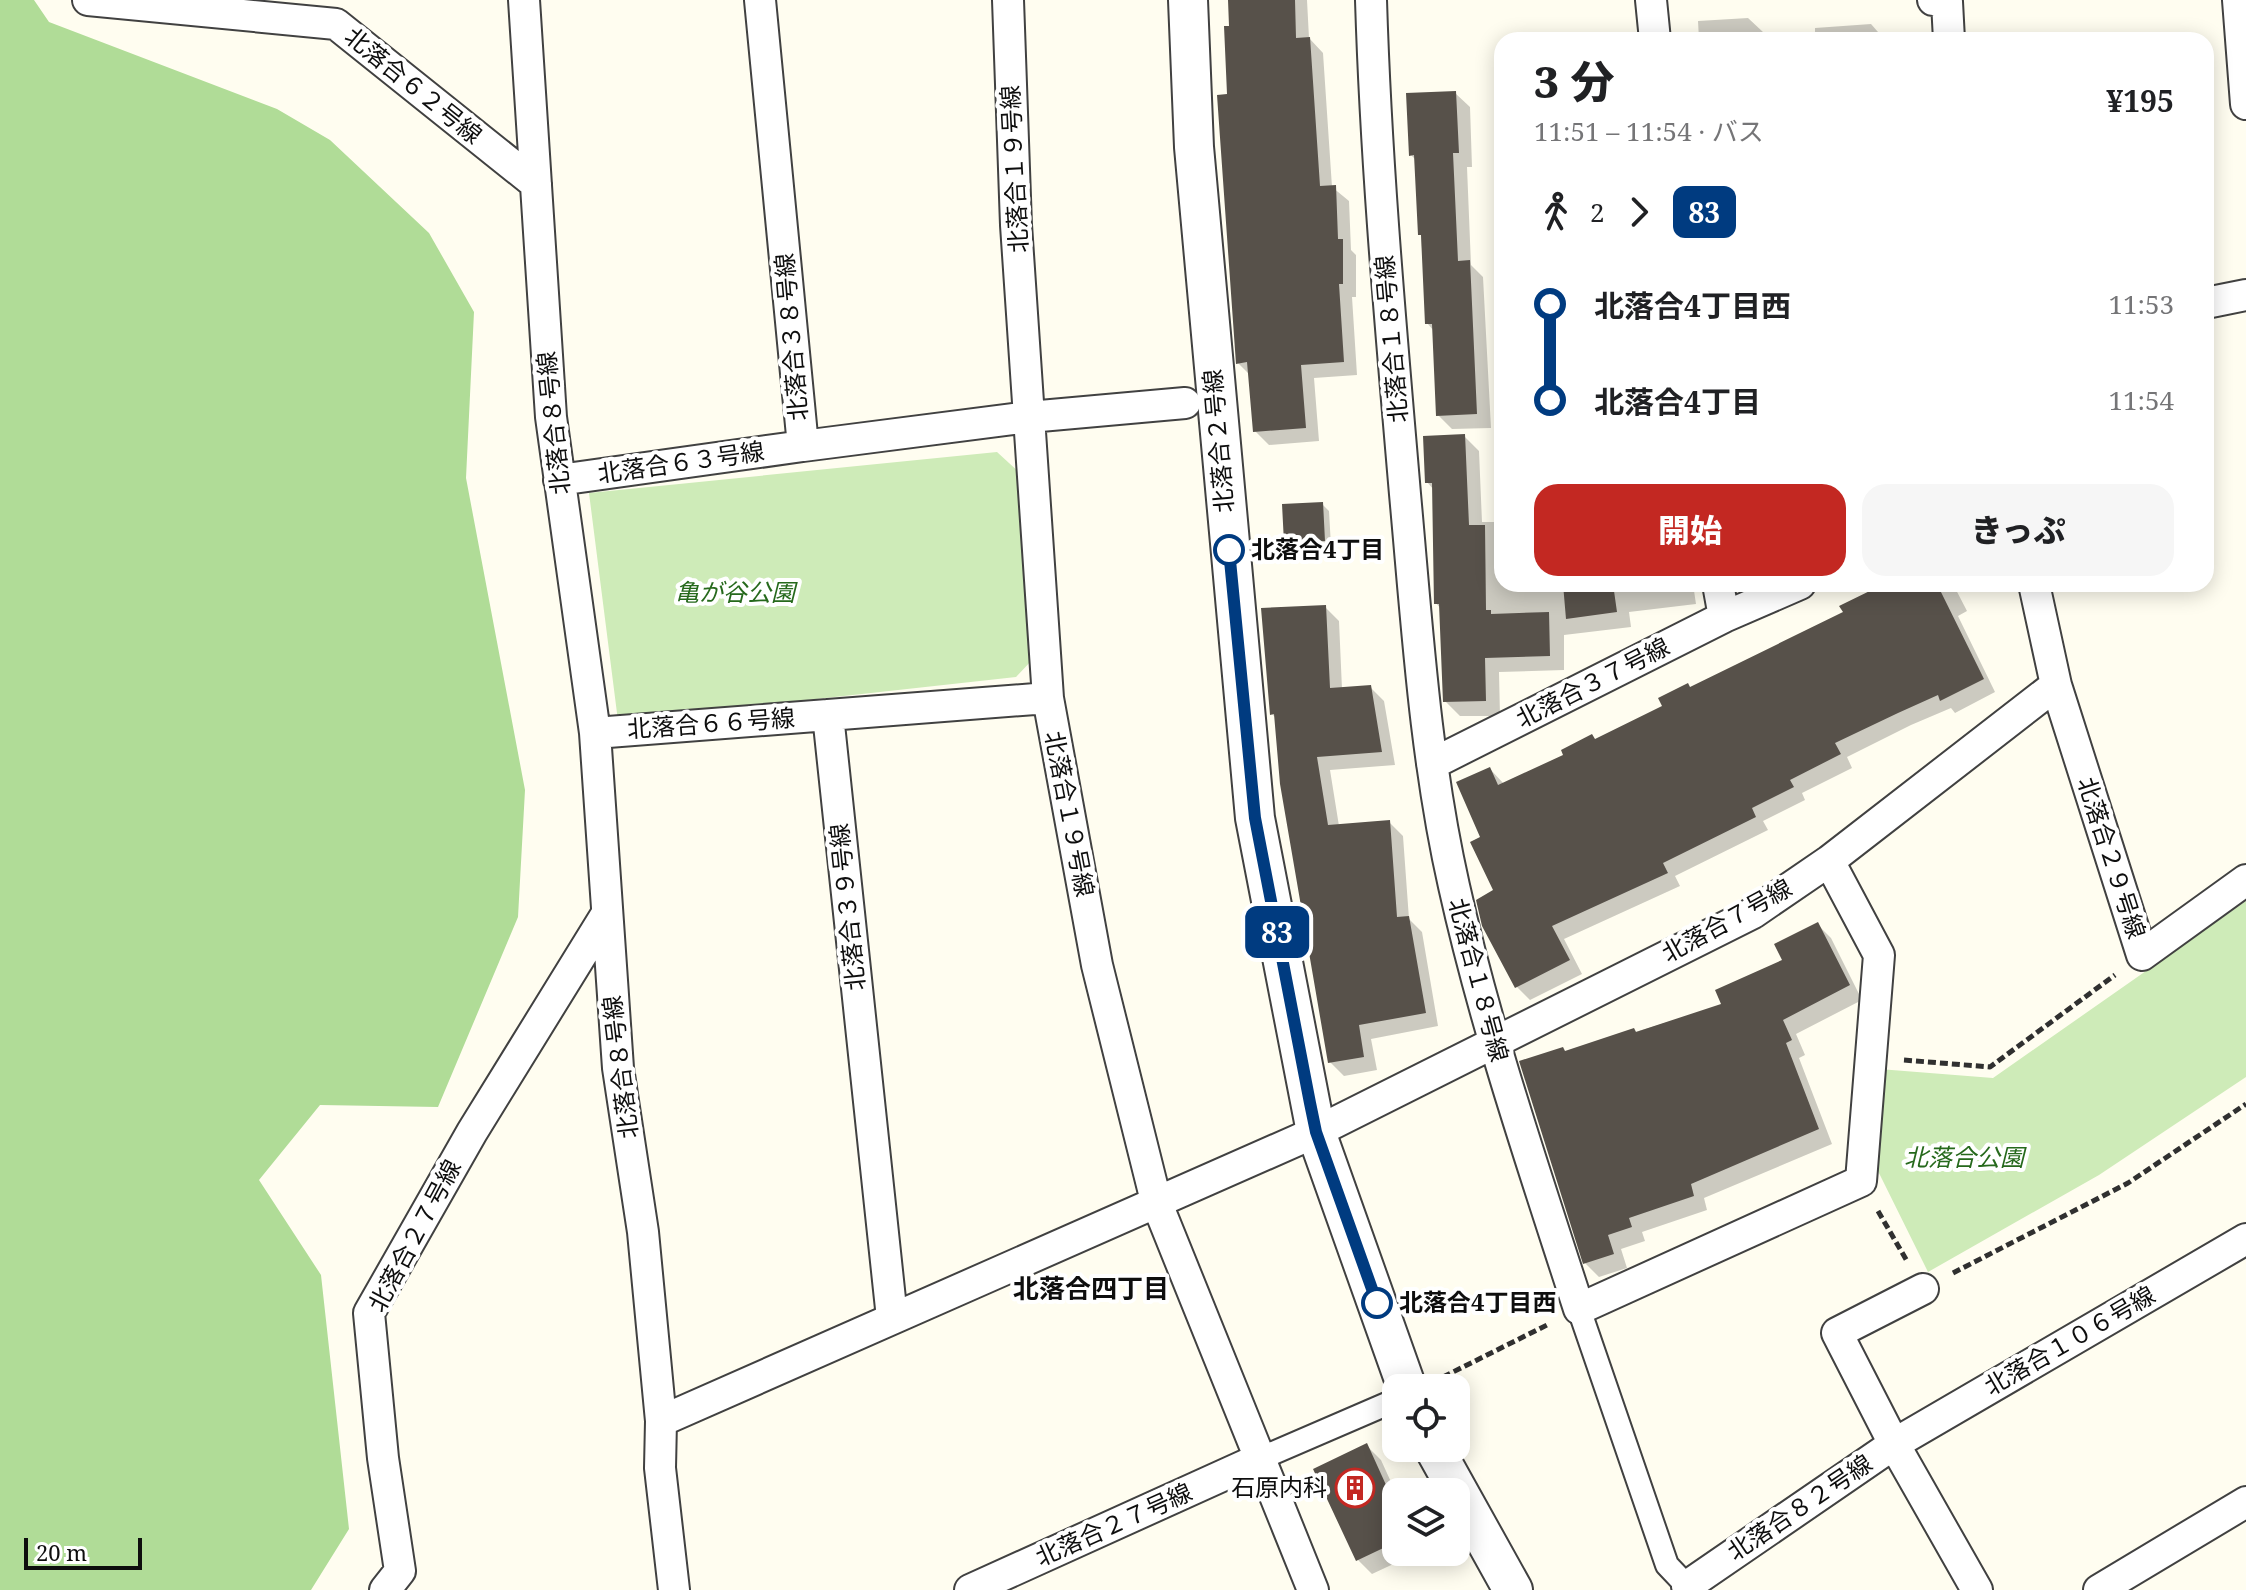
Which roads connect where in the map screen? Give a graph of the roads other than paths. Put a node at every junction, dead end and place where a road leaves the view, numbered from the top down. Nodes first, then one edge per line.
1 (88, 0) edge
2 (524, 0) edge
3 (760, 0) edge
4 (1008, 0) edge
5 (1188, 0) edge
6 (1371, 0) edge
7 (1651, 0) edge
8 (2238, 0) edge
9 (1943, 1) edge
10 (1654, 32) edge
11 (1948, 32) edge
12 (2246, 104) edge
13 (536, 184) junction
14 (2246, 295) edge
15 (2214, 301) edge
16 (1185, 403) dead end
17 (1029, 417) junction
18 (803, 446) junction
19 (559, 480) junction
20 (1719, 592) edge
21 (1782, 592) edge
22 (2036, 592) edge
23 (1724, 617) junction
24 (2056, 685) junction
25 (1048, 698) junction
26 (828, 715) junction
27 (595, 733) junction
28 (1432, 764) junction
29 (1829, 861) junction
30 (2246, 880) edge
31 (606, 915) junction
32 (1493, 1042) junction
33 (1316, 1132) junction
34 (1156, 1201) junction
35 (2246, 1239) edge
36 (1923, 1289) road end
37 (1579, 1309) junction
38 (892, 1318) junction
39 (1415, 1374) edge
40 (1382, 1406) edge
41 (661, 1421) junction
42 (1894, 1444) junction
43 (1257, 1460) junction
44 (1442, 1462) edge
45 (2246, 1502) edge
46 (1688, 1588) edge
47 (385, 1590) edge
48 (674, 1590) edge
49 (970, 1590) edge
50 (1313, 1590) edge
51 (1513, 1590) edge
52 (1977, 1590) edge
53 (2099, 1590) edge

1 - 13 street, 北落合６２号線
2 - 13 street, 北落合８号線
3 - 18 street, 北落合３８号線
4 - 17 street, 北落合１９号線
5 - 33 street, 北落合２号線
6 - 28 street, 北落合１８号線
7 - 10 street
8 - 12 street
9 - 11 street
13 - 19 street, 北落合８号線
14 - 15 street
16 - 17 street, 北落合３８号線
17 - 18 street, 北落合３８号線
17 - 25 street, 北落合１９号線
18 - 19 street, 北落合６３号線
19 - 27 street, 北落合８号線
20 - 23 street
21 - 23 street, 北落合３７号線
22 - 24 street
23 - 28 street, 北落合３７号線
24 - 29 street, 北落合７号線
24 - 30 street, 北落合２９号線
25 - 26 street
25 - 34 street, 北落合１９号線
26 - 27 street, 北落合６６号線
26 - 38 street, 北落合３９号線
27 - 31 street, 北落合８号線
28 - 32 street, 北落合１８号線
29 - 32 street, 北落合７号線
29 - 37 street
31 - 41 street, 北落合８号線
31 - 47 street, 北落合２７号線
32 - 33 street, 北落合７号線
32 - 37 street, 北落合１８号線
33 - 34 street
33 - 39 street, 北落合２号線
34 - 38 street
34 - 43 street, 北落合１９号線
35 - 42 street, 北落合１０６号線
36 - 42 street, 北落合８２号線
37 - 46 street
38 - 41 street
40 - 43 street
41 - 48 street, 北落合８号線
42 - 46 street, 北落合８２号線
42 - 52 street
43 - 49 street, 北落合２７号線
43 - 50 street, 北落合１９号線
44 - 51 street
45 - 53 street

